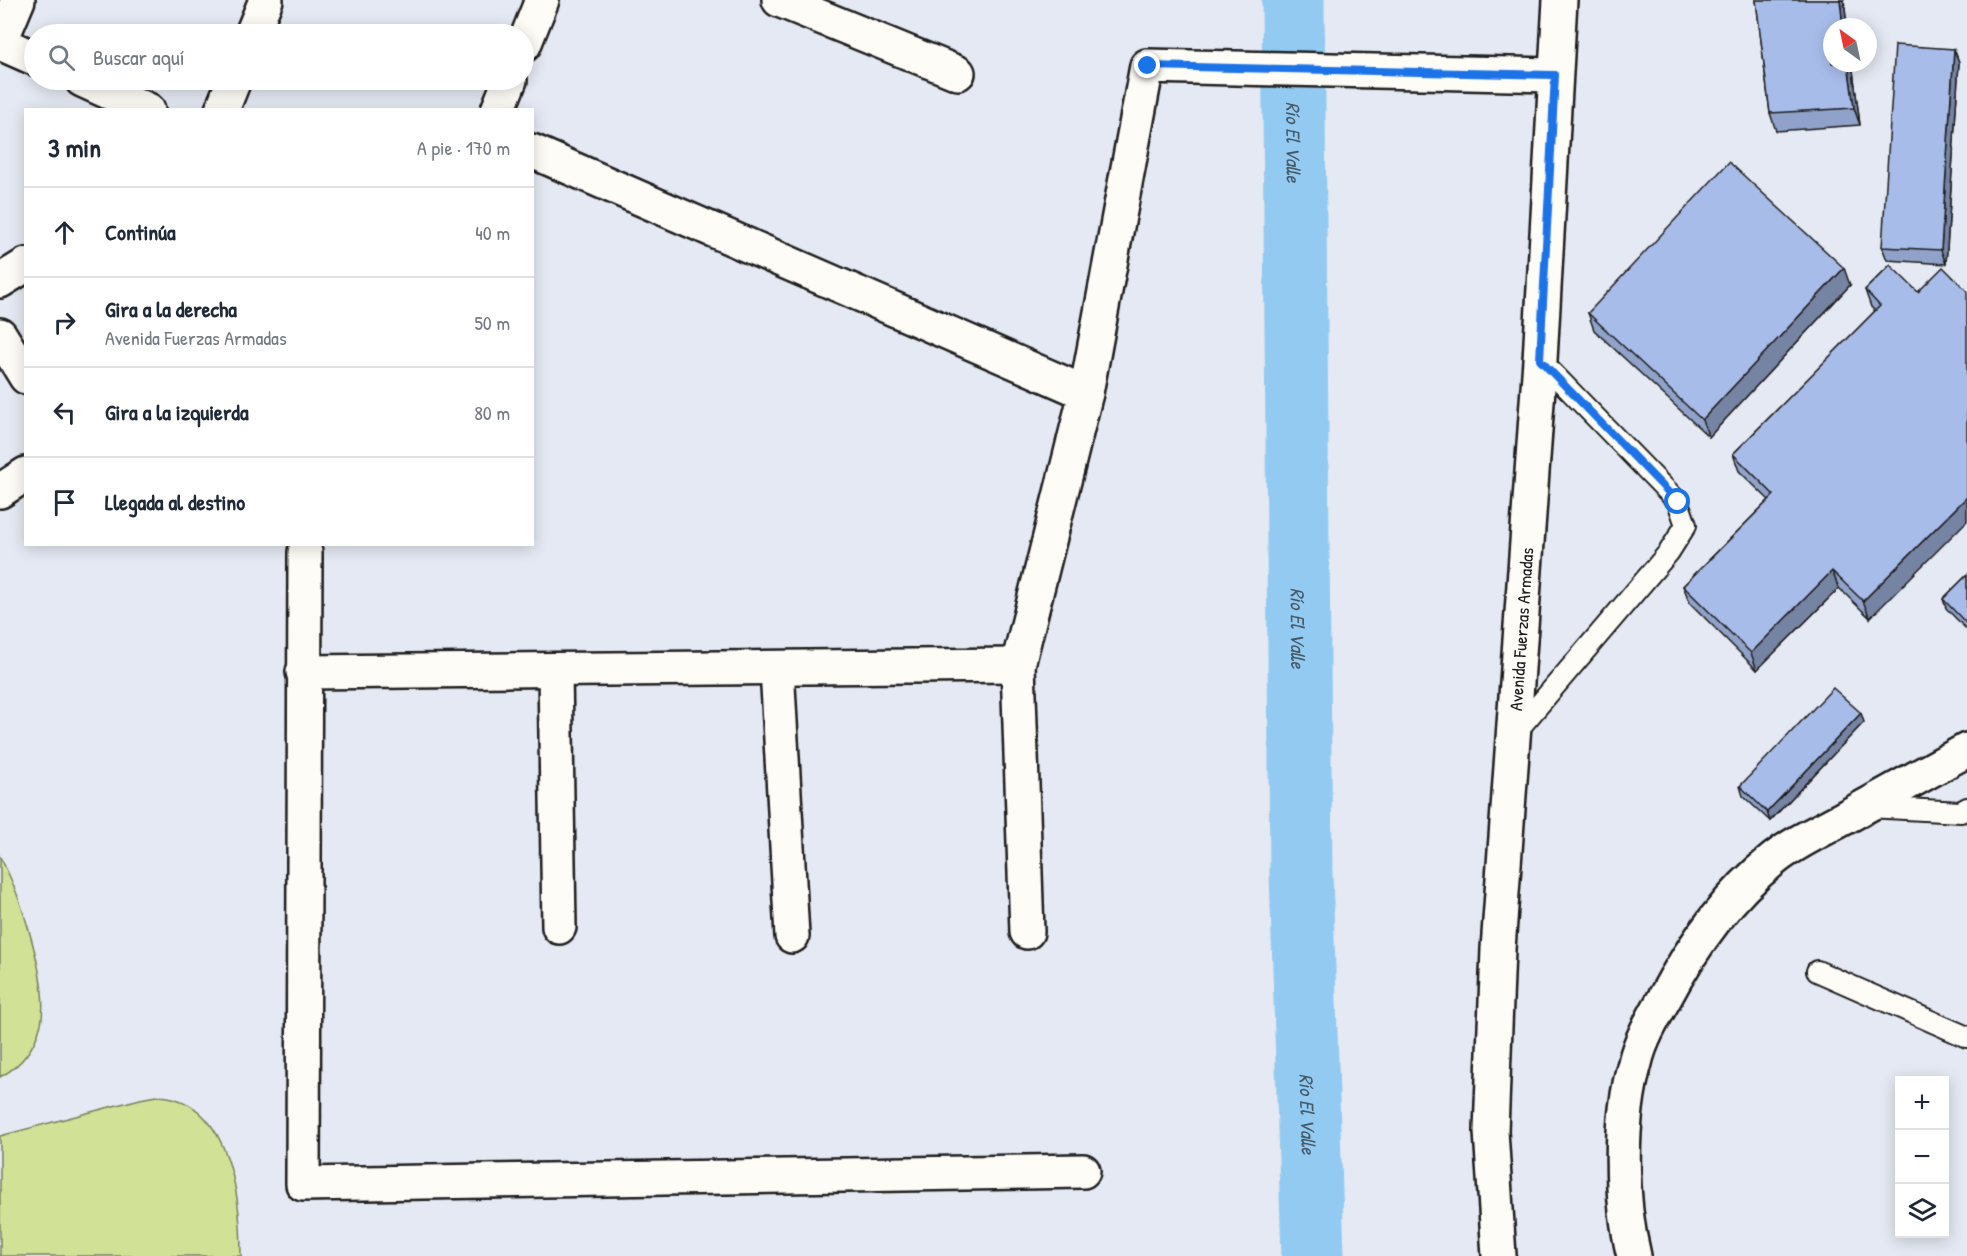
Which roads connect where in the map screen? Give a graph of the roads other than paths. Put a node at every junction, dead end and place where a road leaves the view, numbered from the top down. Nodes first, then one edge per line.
1 (18, 0) edge
2 (266, 0) edge
3 (542, 0) edge
4 (779, 0) edge
5 (1560, 0) edge
6 (256, 24) edge
7 (532, 24) edge
8 (0, 43) edge
9 (24, 54) edge
10 (958, 73) dead end
11 (1555, 75) junction
12 (104, 90) edge
13 (230, 90) edge
14 (506, 90) edge
15 (144, 108) edge
16 (223, 108) edge
17 (499, 108) edge
18 (534, 152) edge
19 (24, 266) edge
20 (0, 281) edge
21 (0, 335) edge
22 (1540, 360) junction
23 (24, 374) edge
24 (1086, 393) junction
25 (24, 475) edge
26 (0, 491) edge
27 (305, 552) dead end
28 (1018, 665) junction
29 (777, 668) junction
30 (555, 670) junction
31 (303, 672) junction
32 (1513, 734) junction
33 (1967, 750) edge
34 (1863, 807) junction
35 (1965, 814) edge
36 (559, 927) dead end
37 (1027, 932) dead end
38 (792, 936) dead end
39 (1817, 971) dead end
40 (1967, 1037) edge
41 (1083, 1171) dead end
42 (1499, 1256) edge
43 (1634, 1256) edge

1 - 8 street
2 - 6 street
3 - 7 street
4 - 10 street
5 - 11 street, Avenida Fuerzas Armadas
8 - 9 street
11 - 22 street, Avenida Fuerzas Armadas
11 - 24 street
12 - 15 street
13 - 16 street
14 - 17 street
18 - 24 street
19 - 20 street
21 - 23 street
22 - 32 street, Avenida Fuerzas Armadas
22 - 32 lane
24 - 28 street
25 - 26 street
27 - 31 street
28 - 29 street
28 - 37 street
29 - 30 street
29 - 38 street
30 - 31 street
30 - 36 street
31 - 41 street
32 - 42 street, Avenida Fuerzas Armadas
33 - 34 street
34 - 35 lane
34 - 43 street
39 - 40 lane

